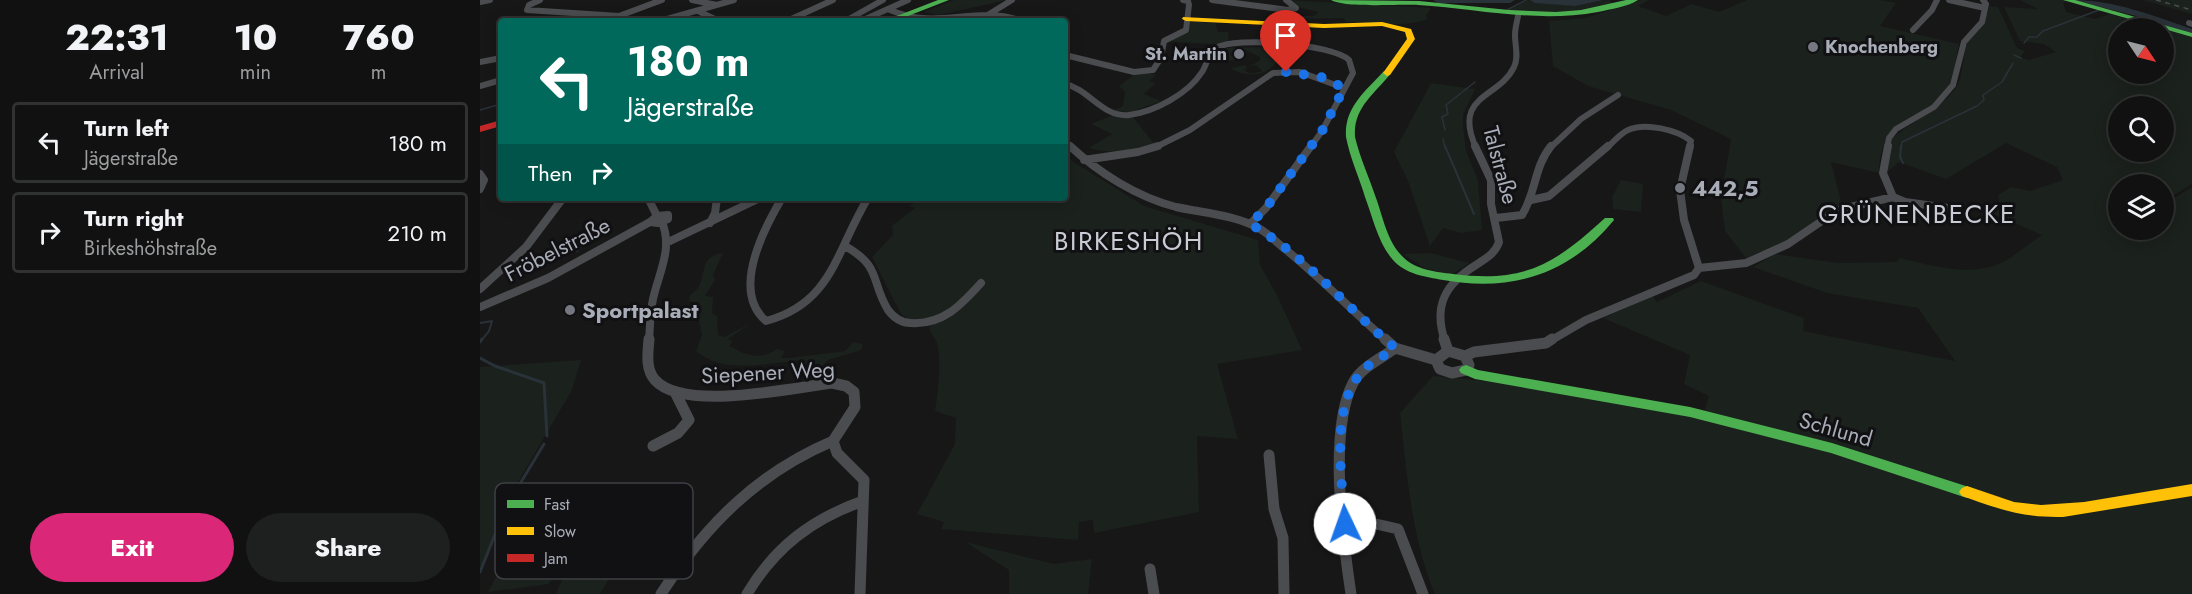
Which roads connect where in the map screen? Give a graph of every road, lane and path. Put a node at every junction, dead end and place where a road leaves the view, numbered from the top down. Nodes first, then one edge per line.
1 (490, 0) edge
2 (540, 0) edge
3 (662, 0) edge
4 (692, 0) edge
5 (734, 0) edge
6 (833, 0) edge
7 (883, 0) edge
8 (906, 0) edge
9 (945, 0) edge
10 (1012, 0) edge
11 (1186, 0) edge
12 (1212, 0) edge
13 (1286, 0) edge
14 (1335, 0) edge
15 (1634, 0) edge
16 (1937, 0) edge
17 (1949, 0) edge
18 (2067, 0) edge
19 (1392, 1) edge
20 (480, 2) edge
21 (1984, 4) edge
22 (719, 5) junction
23 (986, 6) dead end
24 (975, 7) dead end
25 (1004, 7) junction
26 (700, 12) junction
27 (889, 15) edge
28 (904, 15) junction
29 (1518, 16) junction
30 (673, 18) edge
31 (713, 18) edge
32 (794, 18) edge
33 (851, 18) edge
34 (984, 18) edge
35 (1019, 18) edge
36 (1186, 18) junction
37 (1913, 30) dead end
38 (2192, 35) edge
39 (1068, 56) edge
40 (498, 59) edge
41 (480, 62) edge
42 (498, 81) edge
43 (1068, 85) edge
44 (480, 86) edge
45 (1344, 88) junction
46 (1618, 95) dead end
47 (498, 124) edge
48 (480, 129) edge
49 (1068, 145) edge
50 (1084, 160) junction
51 (480, 174) edge
52 (480, 189) edge
53 (1893, 197) junction
54 (1531, 200) junction
55 (561, 201) edge
56 (649, 201) edge
57 (717, 201) edge
58 (754, 201) edge
59 (780, 201) edge
60 (867, 201) edge
61 (1948, 208) dead end
62 (1496, 218) junction
63 (656, 220) junction
64 (1609, 220) dead end
65 (710, 223) junction
66 (1250, 224) junction
67 (666, 243) junction
68 (843, 251) junction
69 (1699, 268) junction
70 (1455, 279) junction
71 (981, 283) dead end
72 (480, 289) edge
73 (480, 307) edge
74 (1395, 348) junction
75 (1448, 351) junction
76 (1466, 356) junction
77 (1436, 360) junction
78 (1466, 369) junction
79 (675, 392) junction
80 (833, 441) junction
81 (653, 446) dead end
82 (1269, 455) dead end
83 (2192, 490) edge
84 (863, 501) junction
85 (1345, 524) junction
86 (693, 545) edge
87 (1150, 569) dead end
88 (670, 579) edge
89 (660, 594) edge
90 (747, 594) edge
91 (860, 594) edge
92 (1154, 594) edge
93 (1284, 594) edge
94 (1351, 594) edge
95 (1423, 594) edge

1 - 20 street
2 - 3 street
4 - 22 street
5 - 22 street
6 - 32 street
7 - 33 street
8 - 27 street
9 - 28 street
10 - 25 street
11 - 36 street
12 - 13 street
14 - 19 street
15 - 29 street
16 - 37 street
17 - 21 street
18 - 38 street
19 - 29 street
21 - 53 street
22 - 26 street
23 - 25 street
24 - 28 street
25 - 34 street
25 - 35 street
26 - 30 street
26 - 31 street
27 - 28 street
29 - 62 street, Talstraße
36 - 39 street
36 - 70 street
40 - 41 street
42 - 44 street
43 - 45 street
45 - 50 street
45 - 66 street
46 - 54 street
47 - 48 street
49 - 50 street
50 - 66 street
51 - 52 street
53 - 61 street
53 - 69 street
54 - 62 street
54 - 69 street
55 - 72 street
56 - 63 street, Siepener Weg
57 - 65 street
58 - 65 street
59 - 68 street
60 - 68 street
62 - 70 street, Talstraße
63 - 67 street, Siepener Weg
63 - 73 street, Fröbelstraße
64 - 70 street
65 - 67 street
66 - 74 street
67 - 79 street, Siepener Weg
68 - 71 street
69 - 76 street
70 - 75 street, Talstraße
74 - 77 street
74 - 85 street
75 - 76 street
75 - 77 street
76 - 78 street
77 - 78 street
78 - 83 street, Schlund
79 - 80 street, Siepener Weg
79 - 81 street, Siepener Weg
80 - 84 street
80 - 86 street
82 - 93 street
84 - 90 street
84 - 91 street
85 - 94 street
85 - 95 street
87 - 92 street
88 - 89 street

